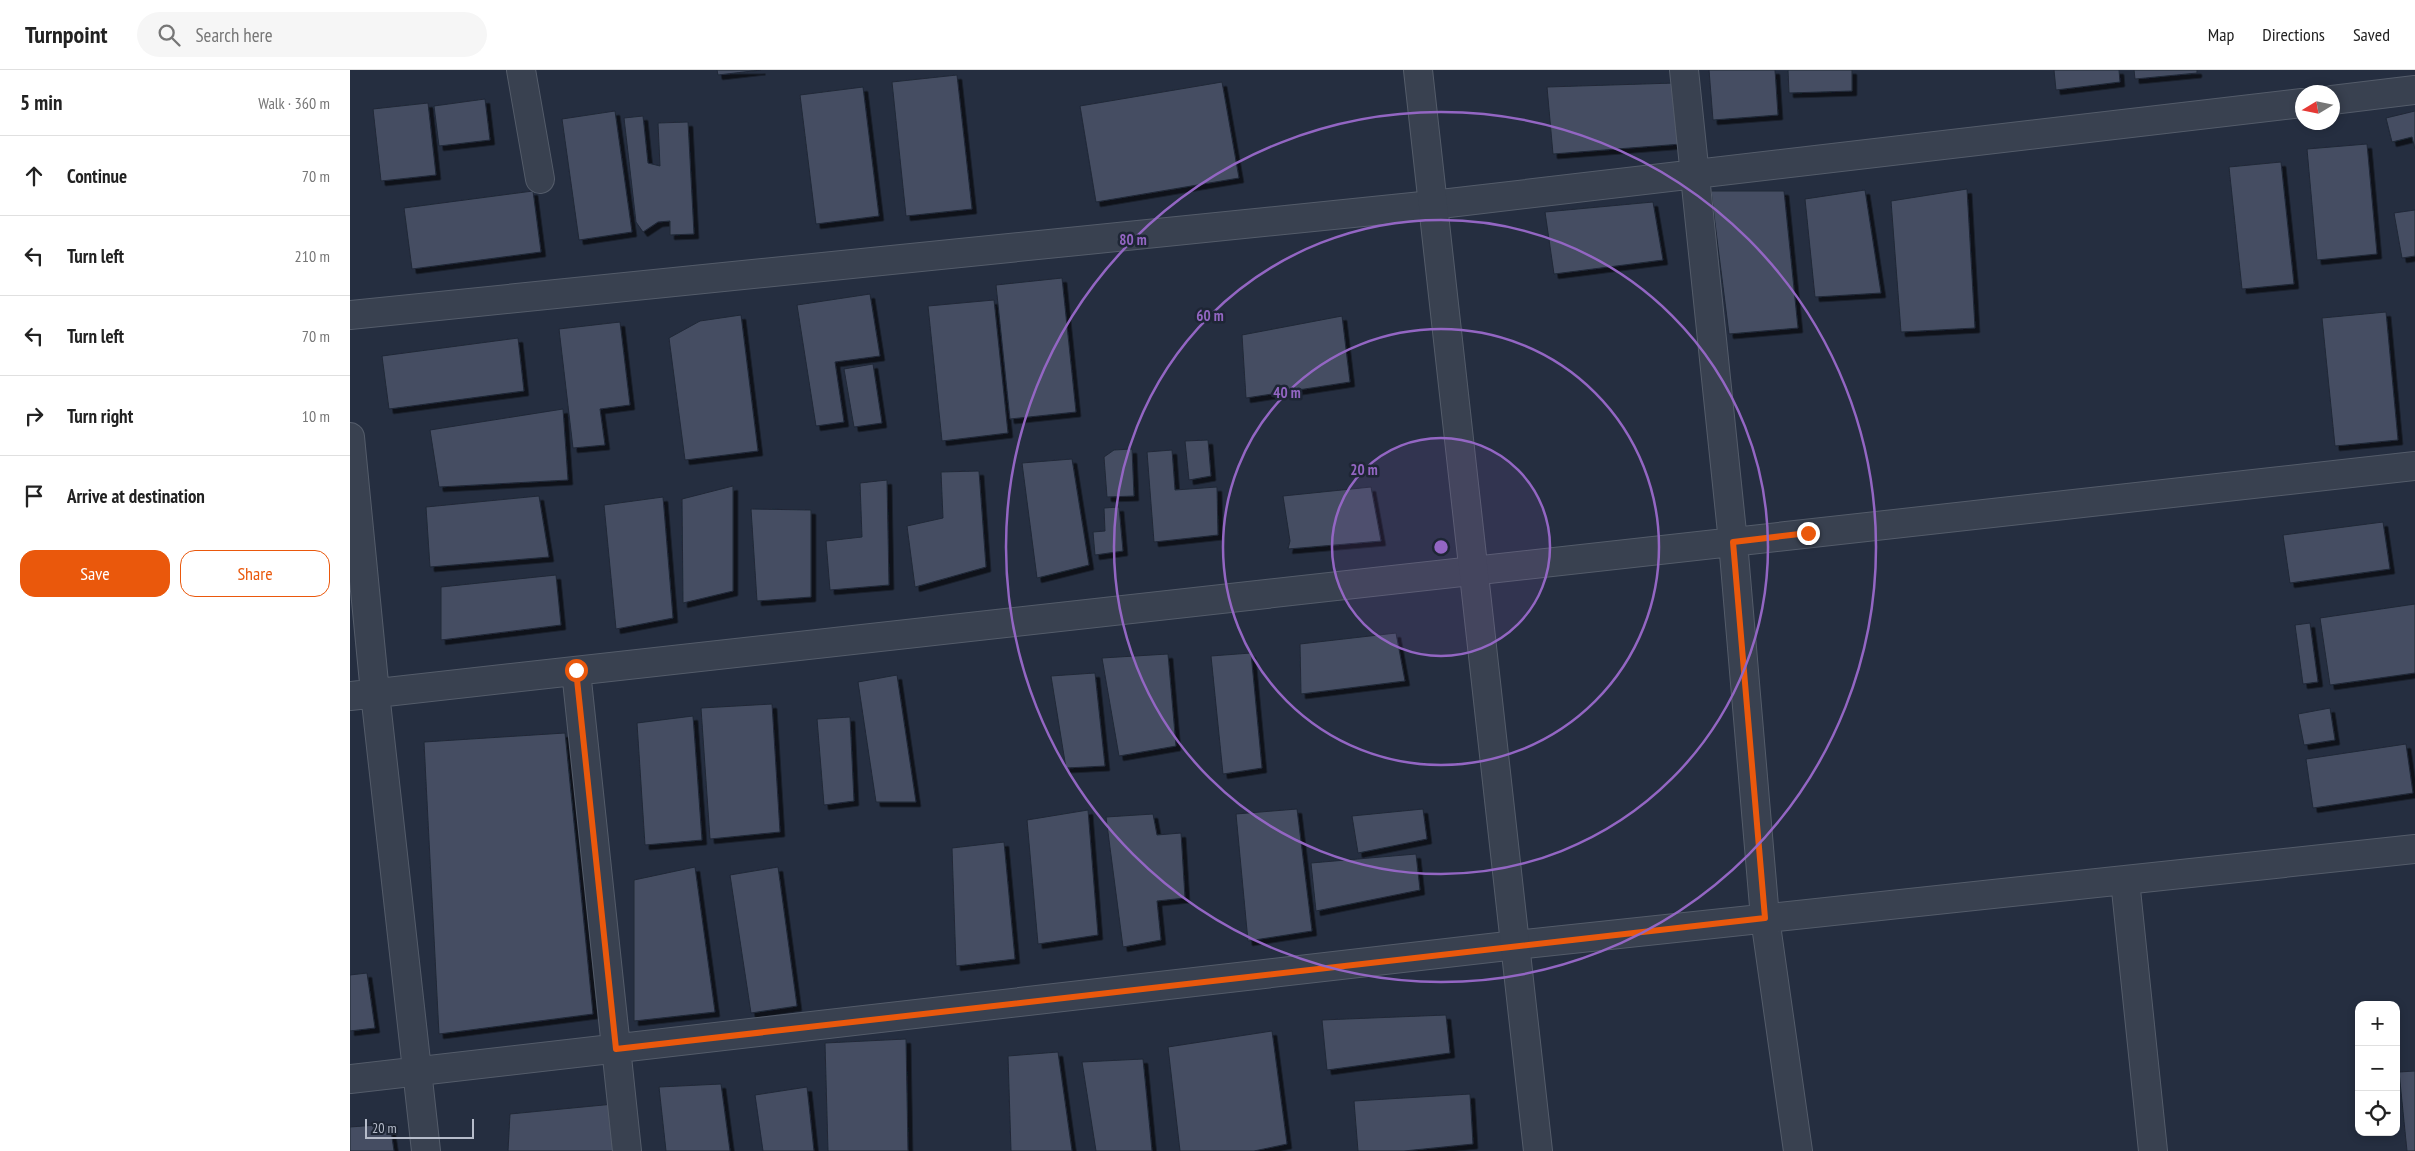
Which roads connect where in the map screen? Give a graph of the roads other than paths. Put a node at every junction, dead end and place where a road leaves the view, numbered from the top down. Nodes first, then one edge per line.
1 (521, 70) edge
2 (1418, 70) edge
3 (1684, 70) edge
4 (2415, 90) edge
5 (2340, 99) edge
6 (2295, 104) edge
7 (1694, 174) junction
8 (540, 179) dead end
9 (1432, 205) junction
10 (350, 315) edge
11 (350, 437) edge
12 (2415, 466) edge
13 (1733, 542) junction
14 (1475, 570) junction
15 (576, 670) junction
16 (362, 695) edge
17 (2415, 849) edge
18 (2124, 880) junction
19 (1765, 918) junction
20 (1516, 945) junction
21 (616, 1049) junction
22 (416, 1072) junction
23 (350, 1079) edge
24 (426, 1151) edge
25 (627, 1151) edge
26 (1538, 1151) edge
27 (1798, 1151) edge
28 (2152, 1151) edge

1 - 8 street
2 - 9 street
3 - 7 street
4 - 5 street
6 - 7 street
7 - 9 street
7 - 13 street
9 - 10 street
9 - 14 street
11 - 16 street
12 - 13 street
13 - 14 street
13 - 19 street
14 - 15 street
14 - 20 street
15 - 16 street
15 - 21 street
16 - 22 street
17 - 18 street
18 - 19 street
18 - 28 street
19 - 20 street
19 - 27 street
20 - 21 street
20 - 26 street
21 - 22 street
21 - 25 street
22 - 23 street
22 - 24 street

